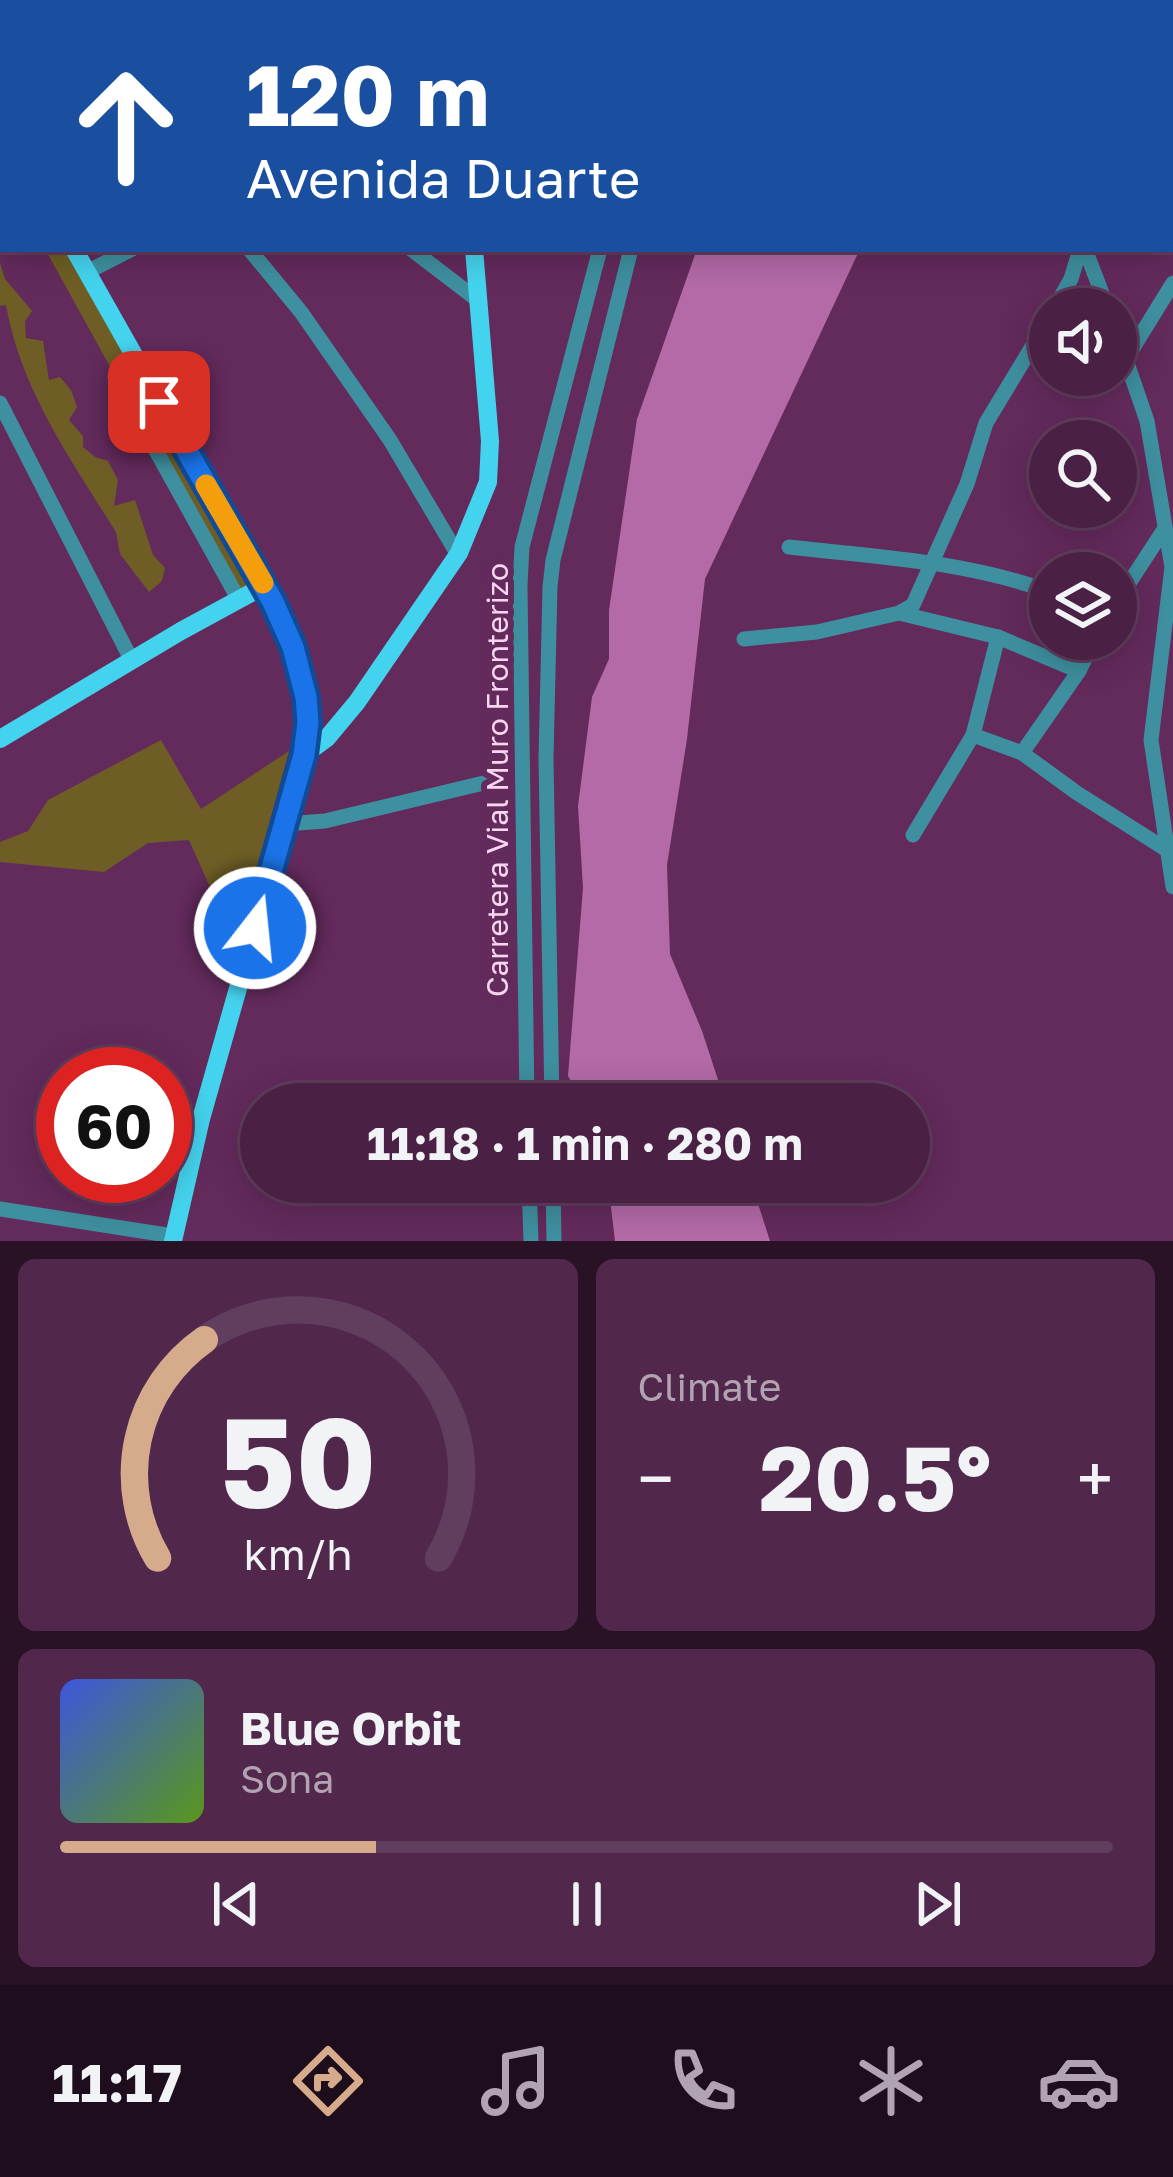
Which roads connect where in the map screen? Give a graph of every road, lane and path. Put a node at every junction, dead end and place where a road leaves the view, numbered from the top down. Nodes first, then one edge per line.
1 (76, 252) edge
2 (126, 252) edge
3 (251, 252) edge
4 (415, 252) edge
5 (474, 252) edge
6 (599, 252) edge
7 (630, 252) edge
8 (1081, 252) edge
9 (1083, 252) edge
10 (87, 272) junction
11 (1173, 283) edge
12 (1067, 288) edge
13 (1099, 288) edge
14 (478, 301) junction
15 (1137, 341) edge
16 (1029, 352) edge
17 (115, 377) dead end
18 (1137, 390) edge
19 (0, 403) edge
20 (1166, 486) edge
21 (1165, 528) junction
22 (789, 547) dead end
23 (458, 555) junction
24 (932, 562) junction
25 (1137, 571) edge
26 (1029, 584) edge
27 (264, 586) junction
28 (239, 600) junction
29 (899, 613) junction
30 (998, 637) junction
31 (744, 639) dead end
32 (1084, 660) edge
33 (132, 661) junction
34 (1078, 671) junction
35 (6, 735) edge
36 (974, 736) junction
37 (1022, 753) junction
38 (304, 755) junction
39 (492, 781) dead end
40 (285, 824) junction
41 (913, 835) dead end
42 (1168, 850) junction
43 (1173, 887) edge
44 (527, 1083) edge
45 (552, 1083) edge
46 (530, 1203) edge
47 (553, 1203) edge
48 (0, 1209) edge
49 (173, 1239) edge
50 (531, 1241) edge
51 (554, 1241) edge

1 - 10 main road
2 - 10 street
3 - 23 street
4 - 14 street
5 - 14 main road
6 - 44 street, Carretera Vial Muro Fronterizo
7 - 45 street, Carretera Vial Muro Fronterizo
8 - 12 street
9 - 13 street
10 - 27 main road
11 - 15 street
14 - 23 main road
16 - 24 street
17 - 28 street
18 - 20 street
19 - 33 street
20 - 21 street
21 - 25 street
21 - 42 street
22 - 24 street
23 - 38 main road
24 - 26 street
24 - 29 street
27 - 28 main road
27 - 38 main road
28 - 33 main road
29 - 30 street
29 - 31 street
30 - 34 street
30 - 36 street
32 - 34 street
33 - 35 main road
34 - 37 street
36 - 37 street
36 - 41 street
37 - 42 street
38 - 40 main road
39 - 40 street
40 - 49 main road
42 - 43 street
46 - 50 street
47 - 51 street
48 - 49 street

